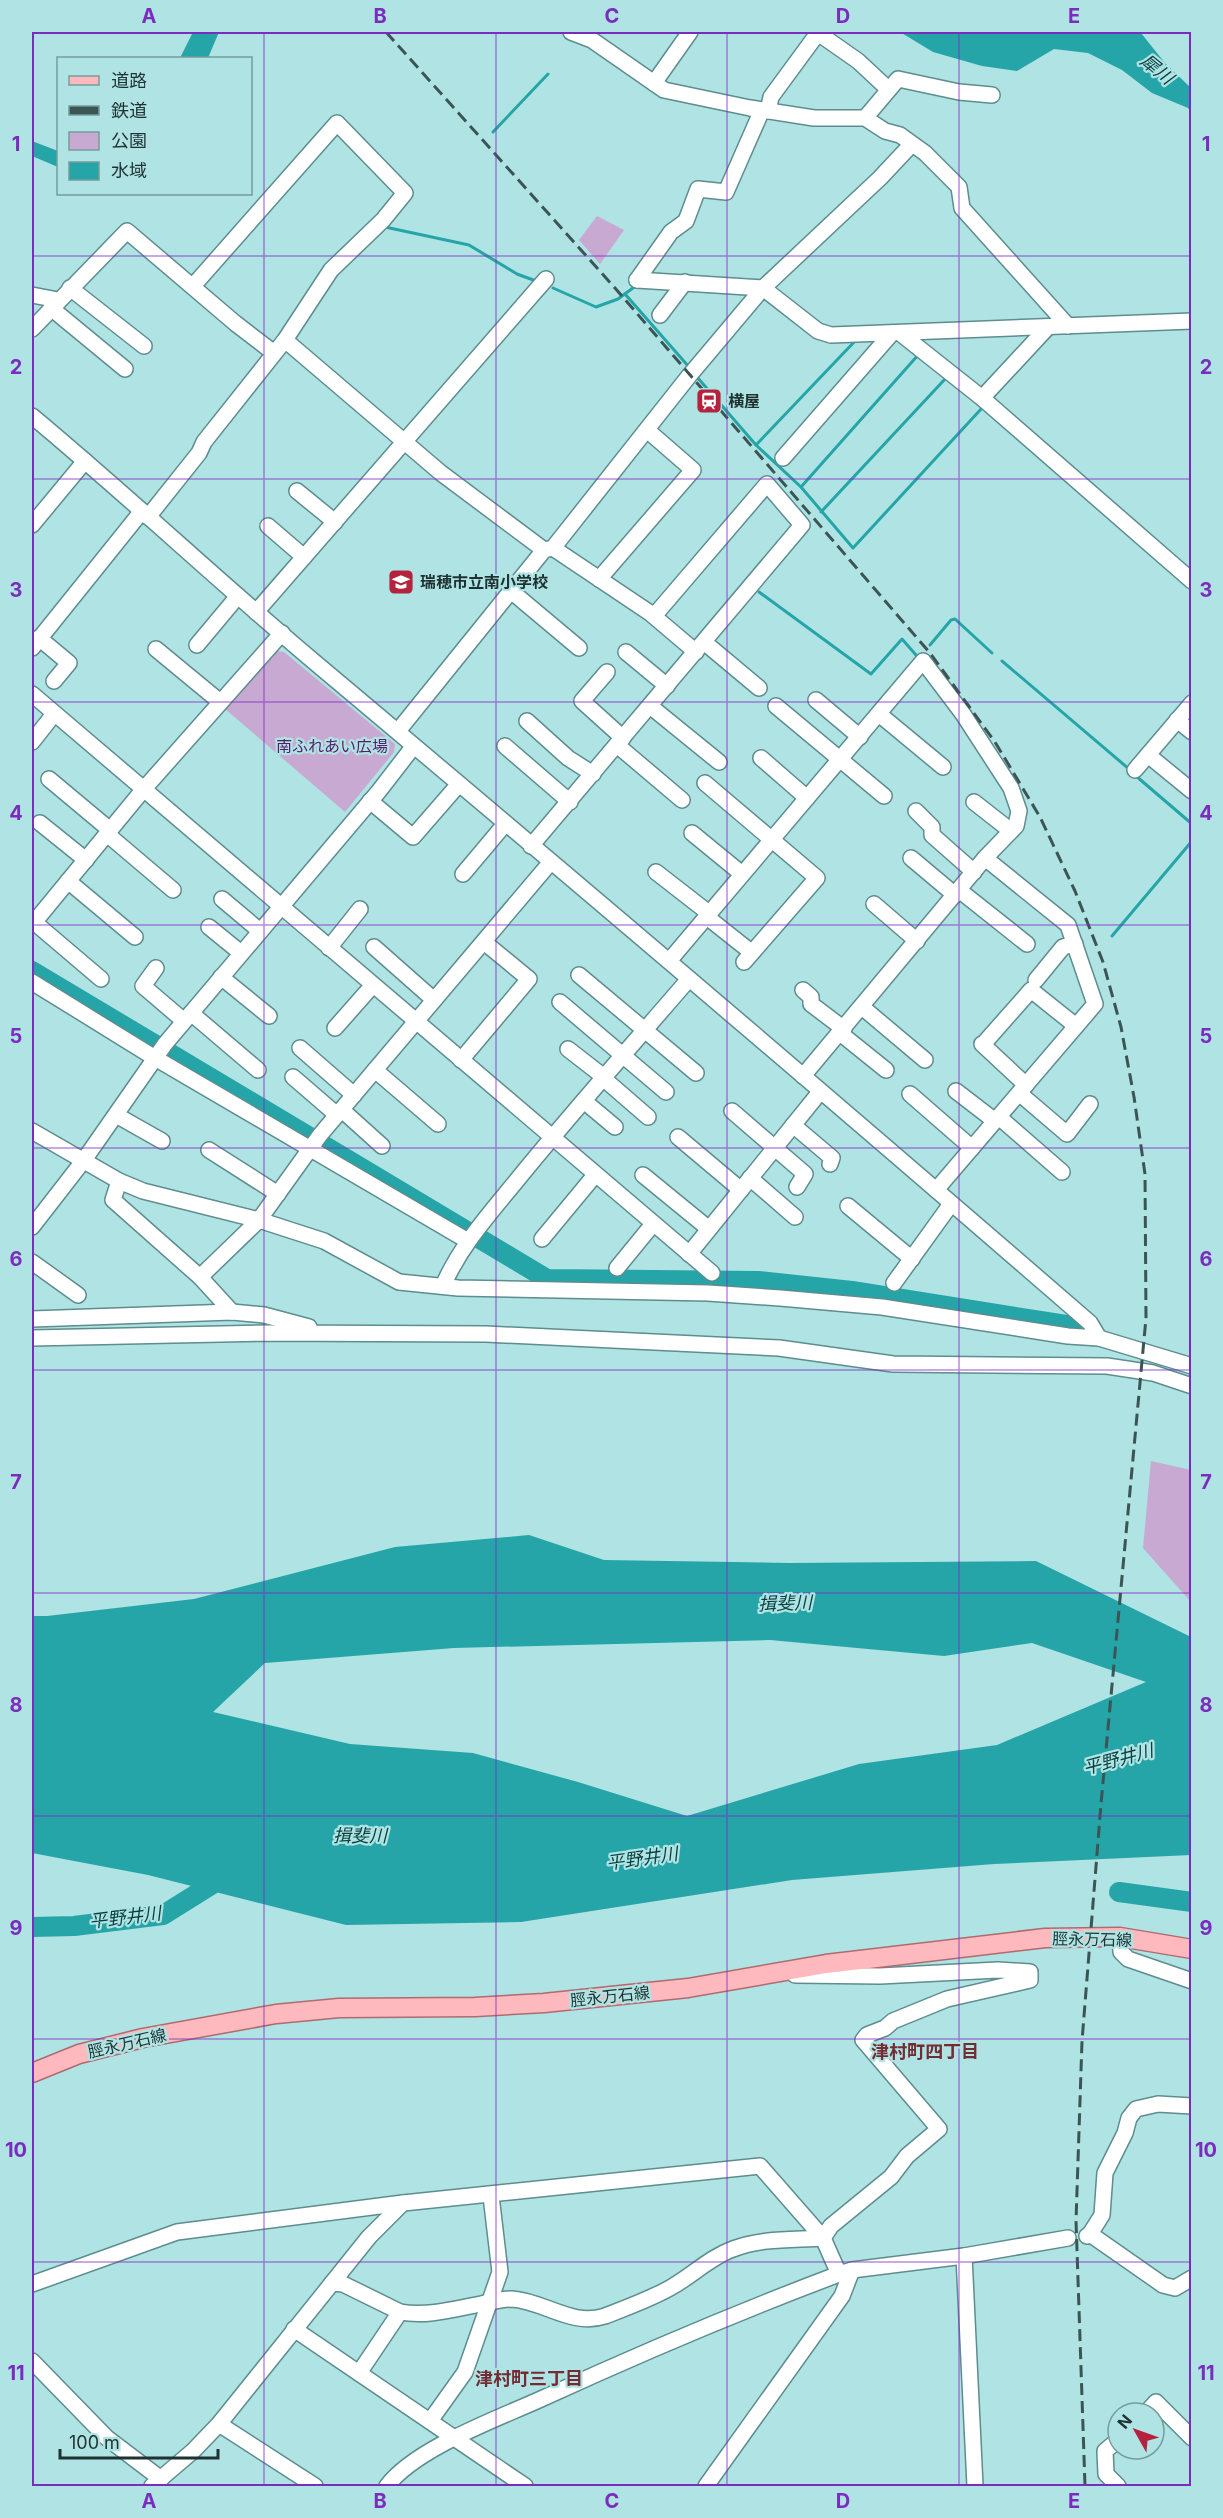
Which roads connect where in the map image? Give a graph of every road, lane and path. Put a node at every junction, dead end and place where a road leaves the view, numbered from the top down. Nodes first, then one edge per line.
1 (571, 32) edge
2 (690, 32) edge
3 (817, 32) edge
4 (654, 83) junction
5 (887, 88) junction
6 (992, 95) dead end
7 (765, 111) junction
8 (865, 118) junction
9 (911, 144) junction
10 (546, 279) dead end
11 (685, 282) junction
12 (193, 286) junction
13 (70, 288) junction
14 (763, 288) junction
15 (32, 296) edge
16 (54, 304) junction
17 (660, 315) dead end
18 (1191, 321) edge
19 (1068, 326) junction
20 (1048, 327) junction
21 (32, 329) edge
22 (896, 333) junction
23 (285, 340) junction
24 (144, 346) dead end
25 (274, 353) junction
26 (125, 369) dead end
27 (982, 398) junction
28 (32, 416) edge
29 (647, 430) junction
30 (404, 443) junction
31 (783, 458) dead end
32 (85, 461) junction
33 (297, 491) dead end
34 (145, 514) junction
35 (335, 522) junction
36 (32, 525) edge
37 (268, 526) dead end
38 (548, 549) junction
39 (304, 557) junction
40 (599, 579) junction
41 (1191, 581) edge
42 (511, 591) junction
43 (238, 596) junction
44 (256, 612) junction
45 (654, 616) junction
46 (282, 633) junction
47 (35, 643) edge
48 (197, 645) dead end
49 (700, 646) junction
50 (579, 648) dead end
51 (156, 649) dead end
52 (626, 652) dead end
53 (607, 672) dead end
54 (54, 681) dead end
55 (667, 686) junction
56 (759, 688) dead end
57 (32, 694) edge
58 (819, 698) dead end
59 (219, 701) junction
60 (1191, 703) edge
61 (650, 706) junction
62 (776, 706) dead end
63 (54, 714) junction
64 (879, 714) junction
65 (1177, 720) junction
66 (527, 721) dead end
67 (398, 731) junction
68 (1191, 732) edge
69 (862, 734) junction
70 (32, 742) edge
71 (620, 742) junction
72 (505, 746) dead end
73 (413, 747) junction
74 (1148, 754) junction
75 (840, 760) junction
76 (719, 762) dead end
77 (759, 763) dead end
78 (944, 767) dead end
79 (1136, 770) dead end
80 (593, 774) junction
81 (49, 779) dead end
82 (705, 783) dead end
83 (459, 784) junction
84 (143, 790) junction
85 (1191, 791) edge
86 (884, 796) dead end
87 (682, 800) dead end
88 (370, 801) junction
89 (570, 802) junction
90 (805, 802) junction
91 (974, 802) dead end
92 (916, 811) dead end
93 (40, 823) dead end
94 (506, 824) junction
95 (1011, 831) junction
96 (109, 832) junction
97 (692, 833) dead end
98 (772, 838) junction
99 (531, 846) junction
100 (911, 858) dead end
101 (986, 858) junction
102 (86, 860) junction
103 (550, 863) junction
104 (656, 872) dead end
105 (974, 872) junction
106 (463, 874) dead end
107 (742, 874) junction
108 (68, 881) junction
109 (173, 890) dead end
110 (957, 892) junction
111 (222, 899) dead end
112 (874, 904) dead end
113 (280, 906) junction
114 (360, 909) dead end
115 (708, 915) junction
116 (33, 923) edge
117 (209, 927) dead end
118 (260, 931) junction
119 (135, 937) dead end
120 (917, 941) junction
121 (483, 942) junction
122 (1027, 944) dead end
123 (1075, 944) junction
124 (374, 947) dead end
125 (329, 948) junction
126 (241, 953) junction
127 (669, 961) junction
128 (156, 968) dead end
129 (579, 975) dead end
130 (221, 976) junction
131 (101, 979) dead end
132 (689, 979) junction
133 (1036, 980) dead end
134 (32, 982) edge
135 (373, 985) junction
136 (803, 990) dead end
137 (434, 1000) junction
138 (560, 1002) dead end
139 (862, 1007) junction
140 (268, 1016) dead end
141 (188, 1017) junction
142 (416, 1021) junction
143 (1076, 1026) junction
144 (335, 1028) dead end
145 (645, 1030) junction
146 (842, 1031) junction
147 (300, 1048) dead end
148 (568, 1049) dead end
149 (623, 1055) junction
150 (154, 1058) junction
151 (461, 1060) junction
152 (925, 1060) dead end
153 (258, 1070) dead end
154 (375, 1070) junction
155 (886, 1070) dead end
156 (696, 1073) dead end
157 (803, 1076) junction
158 (293, 1077) dead end
159 (604, 1078) junction
160 (1023, 1089) junction
161 (956, 1090) dead end
162 (666, 1092) dead end
163 (820, 1092) junction
164 (910, 1094) dead end
165 (354, 1095) junction
166 (584, 1101) junction
167 (1090, 1104) dead end
168 (735, 1108) dead end
169 (339, 1113) junction
170 (116, 1115) junction
171 (648, 1117) dead end
172 (997, 1119) junction
173 (438, 1125) dead end
174 (793, 1125) junction
175 (615, 1127) dead end
176 (32, 1131) edge
177 (678, 1137) dead end
178 (552, 1138) junction
179 (162, 1141) dead end
180 (779, 1143) junction
181 (382, 1146) dead end
182 (972, 1148) junction
183 (311, 1149) junction
184 (209, 1150) dead end
185 (84, 1160) junction
186 (830, 1164) dead end
187 (1062, 1172) dead end
188 (595, 1175) junction
189 (643, 1175) dead end
190 (119, 1181) junction
191 (745, 1184) junction
192 (797, 1186) dead end
193 (936, 1190) junction
194 (278, 1194) junction
195 (951, 1204) junction
196 (848, 1206) dead end
197 (795, 1217) dead end
198 (260, 1220) junction
199 (653, 1224) junction
200 (32, 1227) edge
201 (708, 1229) junction
202 (542, 1239) dead end
203 (468, 1241) junction
204 (688, 1254) junction
205 (912, 1259) junction
206 (32, 1262) edge
207 (617, 1268) dead end
208 (712, 1273) dead end
209 (200, 1277) junction
210 (894, 1283) dead end
211 (444, 1286) junction
212 (78, 1295) dead end
213 (232, 1312) junction
214 (32, 1319) edge
215 (330, 1333) junction
216 (32, 1338) edge
217 (1099, 1338) junction
218 (1191, 1366) edge
219 (1191, 1386) edge
220 (1120, 1937) junction
221 (1191, 1949) edge
222 (756, 1974) junction
223 (1191, 1981) edge
224 (32, 2073) edge
225 (1191, 2106) edge
226 (492, 2196) junction
227 (402, 2204) junction
228 (823, 2238) junction
229 (1068, 2238) dead end
230 (964, 2256) junction
231 (846, 2272) junction
232 (1191, 2278) edge
233 (332, 2283) junction
234 (32, 2284) edge
235 (490, 2302) junction
236 (400, 2312) junction
237 (294, 2329) junction
238 (32, 2361) edge
239 (359, 2373) junction
240 (1166, 2413) edge
241 (430, 2421) junction
242 (219, 2424) junction
243 (455, 2438) junction
244 (1191, 2439) edge
245 (1106, 2450) edge
246 (156, 2483) edge
247 (315, 2487) edge
248 (387, 2487) edge
249 (525, 2487) edge
250 (706, 2487) edge
251 (975, 2487) edge
252 (1118, 2487) edge

1 - 4 street
2 - 4 street
3 - 5 street
3 - 7 street
4 - 7 street
5 - 6 street
5 - 8 street
7 - 8 street
7 - 11 street
8 - 9 street
9 - 14 street
9 - 19 street
10 - 30 street
11 - 14 street
11 - 17 street
12 - 13 street
12 - 23 street
12 - 25 street
13 - 16 street
13 - 24 street
14 - 22 street
14 - 29 street
15 - 16 street
16 - 21 street
16 - 26 street
18 - 19 street
19 - 20 street
20 - 22 street
20 - 27 street
22 - 27 street
22 - 31 street
23 - 25 street
23 - 30 street
25 - 34 street
27 - 41 street
28 - 32 street
29 - 38 street
29 - 40 street
30 - 35 street
30 - 38 street
32 - 34 street
32 - 36 street
33 - 35 street
34 - 43 street
34 - 47 street
35 - 39 street
37 - 39 street
38 - 40 street
38 - 42 street
39 - 44 street
40 - 45 street
42 - 50 street
42 - 67 street
43 - 44 street
43 - 48 street
44 - 46 street
45 - 49 street
45 - 49 street
46 - 59 street
46 - 67 street
47 - 54 street
49 - 55 street
49 - 56 street
51 - 59 street
52 - 55 street
53 - 71 street
55 - 61 street
57 - 63 street
58 - 69 street
59 - 84 street
60 - 65 street
61 - 71 street
61 - 76 street
62 - 75 street
63 - 70 street
63 - 84 street
64 - 69 street
64 - 78 street
64 - 95 street
65 - 68 street
65 - 74 street
66 - 80 street
67 - 73 street
69 - 75 street
71 - 80 street
71 - 87 street
72 - 89 street
73 - 83 street
73 - 88 street
74 - 79 street
74 - 85 street
75 - 86 street
75 - 90 street
77 - 90 street
80 - 89 street
81 - 96 street
82 - 98 street
83 - 88 street
83 - 94 street
84 - 96 street
84 - 113 street
88 - 113 street
89 - 99 street
90 - 98 street
91 - 95 street
92 - 105 street
93 - 102 street
94 - 99 street
94 - 106 street
95 - 101 street
96 - 102 street
96 - 109 street
97 - 107 street
98 - 107 street
98 - 115 street
99 - 103 street
100 - 110 street
101 - 105 street
101 - 123 street
102 - 108 street
103 - 121 street
103 - 127 street
104 - 115 street
105 - 110 street
107 - 115 street
108 - 116 street
108 - 119 street
110 - 120 street
110 - 122 street
111 - 118 street
112 - 120 street
113 - 118 street
113 - 125 street
114 - 125 street
115 - 127 street
116 - 131 street
117 - 126 street
118 - 126 street
120 - 139 street
121 - 137 street
121 - 151 street
123 - 133 street
123 - 143 street
124 - 137 street
125 - 135 street
126 - 130 street
127 - 132 street
128 - 141 street
129 - 145 street
130 - 140 street
130 - 141 street
132 - 145 street
132 - 157 street
134 - 150 street
135 - 142 street
135 - 144 street
136 - 146 street
137 - 142 street
138 - 149 street
139 - 146 street
139 - 152 street
141 - 150 street
141 - 153 street
142 - 151 street
142 - 154 street
143 - 160 street
143 - 160 street
145 - 149 street
145 - 156 street
146 - 155 street
146 - 157 street
147 - 165 street
148 - 159 street
149 - 159 street
149 - 162 street
150 - 170 street
150 - 183 street
151 - 178 street
154 - 165 street
154 - 173 street
157 - 163 street
158 - 169 street
159 - 166 street
159 - 171 street
160 - 167 street
160 - 172 street
161 - 172 street
163 - 174 street
163 - 193 street
164 - 182 street
165 - 169 street
166 - 175 street
166 - 178 street
168 - 180 street
169 - 181 street
169 - 183 street
170 - 179 street
170 - 185 street
172 - 182 street
172 - 187 street
174 - 180 street
174 - 186 street
176 - 185 street
177 - 191 street
178 - 188 street
178 - 203 street
180 - 191 street
180 - 192 street
182 - 193 street
183 - 194 street
183 - 203 street
184 - 194 street
185 - 190 street
185 - 200 street
188 - 199 street
188 - 202 street
189 - 201 street
190 - 198 street
190 - 209 street
191 - 197 street
191 - 201 street
193 - 195 street
194 - 198 street
195 - 205 street
195 - 217 street
196 - 205 street
198 - 209 street
198 - 211 street
199 - 204 street
199 - 207 street
201 - 204 street
203 - 211 street
204 - 208 street
205 - 210 street
206 - 212 street
209 - 213 street
211 - 217 street
213 - 214 street
213 - 215 street
215 - 216 street
215 - 219 street
217 - 218 street
220 - 221 main road, 脛永万石線
220 - 222 main road, 脛永万石線
220 - 223 street
222 - 224 main road, 脛永万石線
222 - 228 street
225 - 232 street
226 - 227 street
226 - 228 street
226 - 235 street
227 - 233 street
227 - 234 street
228 - 231 street
228 - 235 street
229 - 230 street
230 - 231 street
230 - 251 street
231 - 243 street
231 - 250 street
233 - 236 street
233 - 237 street
235 - 236 street
235 - 241 street
236 - 239 street
237 - 239 street
237 - 242 street
238 - 246 street
239 - 241 street
240 - 244 street
241 - 243 street
242 - 246 street
242 - 247 street
243 - 248 street
243 - 249 street
245 - 252 street

